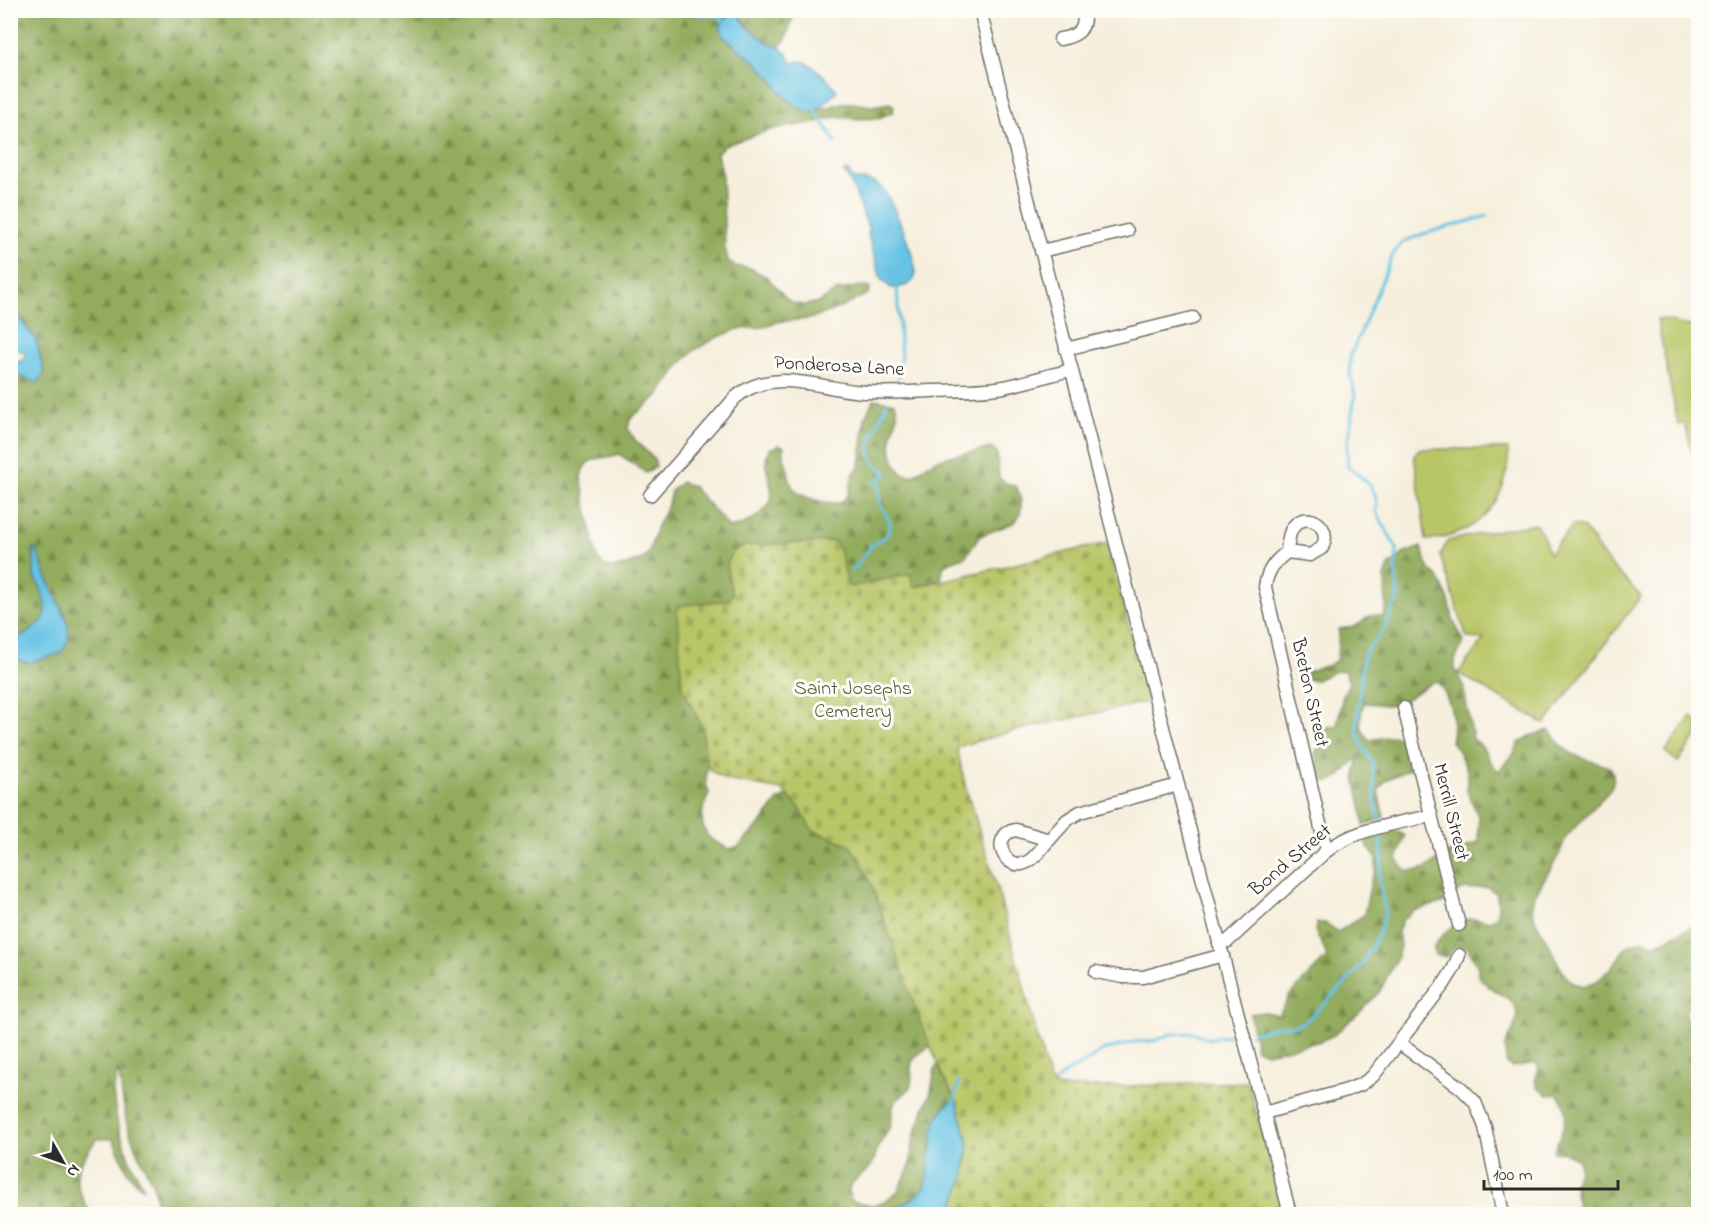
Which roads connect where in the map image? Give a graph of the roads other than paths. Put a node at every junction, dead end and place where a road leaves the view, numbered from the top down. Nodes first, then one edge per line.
1 (980, 10) edge
2 (1083, 10) edge
3 (1060, 39) dead end
4 (1127, 231) dead end
5 (1041, 251) junction
6 (1193, 318) dead end
7 (1066, 349) junction
8 (1071, 370) junction
9 (650, 495) dead end
10 (1287, 552) dead end
11 (1404, 708) dead end
12 (1178, 785) junction
13 (1430, 816) junction
14 (1048, 840) dead end
15 (1328, 850) junction
16 (1458, 926) dead end
17 (1221, 949) junction
18 (1459, 955) dead end
19 (1096, 972) dead end
20 (1400, 1043) junction
21 (1264, 1113) junction
22 (1290, 1215) edge
23 (1503, 1215) edge

1 - 5 street
2 - 3 street
4 - 5 street
5 - 7 street
6 - 7 street
7 - 8 street
8 - 9 street, Ponderosa Lane
8 - 12 street
10 - 15 street, Breton Street
11 - 13 street, Merrill Street
12 - 14 street
12 - 17 street
13 - 15 street, Bond Street
13 - 16 street, Merrill Street
15 - 17 street, Bond Street
17 - 19 street
17 - 21 street
18 - 20 street
20 - 21 street
20 - 23 street
21 - 22 street

